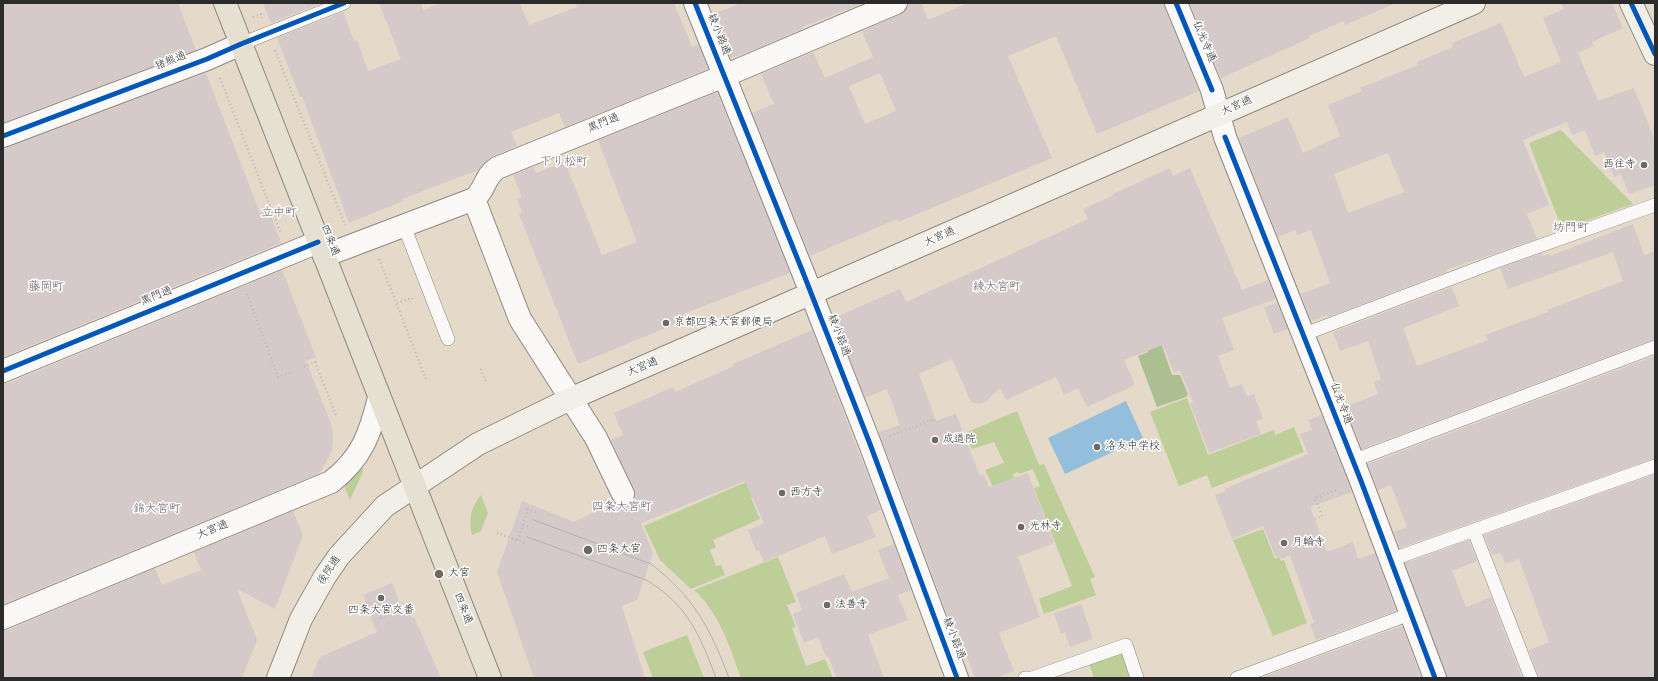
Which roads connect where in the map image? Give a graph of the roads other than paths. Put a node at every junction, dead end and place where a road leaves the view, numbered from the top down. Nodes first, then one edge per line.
1 (225, 3) edge
2 (344, 3) edge
3 (695, 3) edge
4 (896, 3) edge
5 (1176, 3) edge
6 (1474, 3) edge
7 (1631, 3) edge
8 (241, 44) junction
9 (1655, 54) edge
10 (724, 76) junction
11 (1219, 115) junction
12 (3, 136) edge
13 (474, 199) junction
14 (1655, 205) edge
15 (404, 226) junction
16 (321, 249) junction
17 (812, 294) junction
18 (1302, 335) junction
19 (448, 339) dead end
20 (1655, 347) edge
21 (3, 371) edge
22 (379, 398) junction
23 (570, 399) junction
24 (1352, 461) junction
25 (1655, 466) edge
26 (414, 487) junction
27 (623, 494) dead end
28 (1474, 531) junction
29 (1390, 560) junction
30 (1410, 614) junction
31 (3, 618) edge
32 (278, 678) edge
33 (490, 678) edge
34 (957, 678) edge
35 (1025, 678) edge
36 (1138, 678) edge
37 (1237, 678) edge
38 (1435, 678) edge
39 (1531, 678) edge

1 - 8 main road, 四条通
2 - 8 lane, 猪熊通
3 - 10 street, 綾小路通
4 - 10 street, 黒門通
5 - 11 street, 仏光寺通
6 - 11 street, 大宮通
7 - 9 street
8 - 12 street, 猪熊通
8 - 16 main road, 四条通
10 - 13 street, 黒門通
10 - 17 street, 綾小路通
11 - 17 street, 大宮通
11 - 18 street, 仏光寺通
13 - 15 street, 黒門通
13 - 23 street
14 - 18 lane
15 - 16 street, 黒門通
15 - 19 lane
16 - 21 street, 黒門通
16 - 22 main road, 四条通
17 - 23 street, 大宮通
17 - 34 street, 綾小路通
18 - 24 street, 仏光寺通
20 - 24 lane
22 - 26 main road, 四条通
22 - 31 street, 大宮通
23 - 26 street, 大宮通
23 - 27 street
24 - 29 street, 仏光寺通
25 - 28 lane
26 - 32 street, 後院通
26 - 33 main road, 四条通
28 - 29 lane
28 - 39 lane
29 - 30 street, 仏光寺通
30 - 37 lane
30 - 38 street, 仏光寺通
35 - 36 lane

